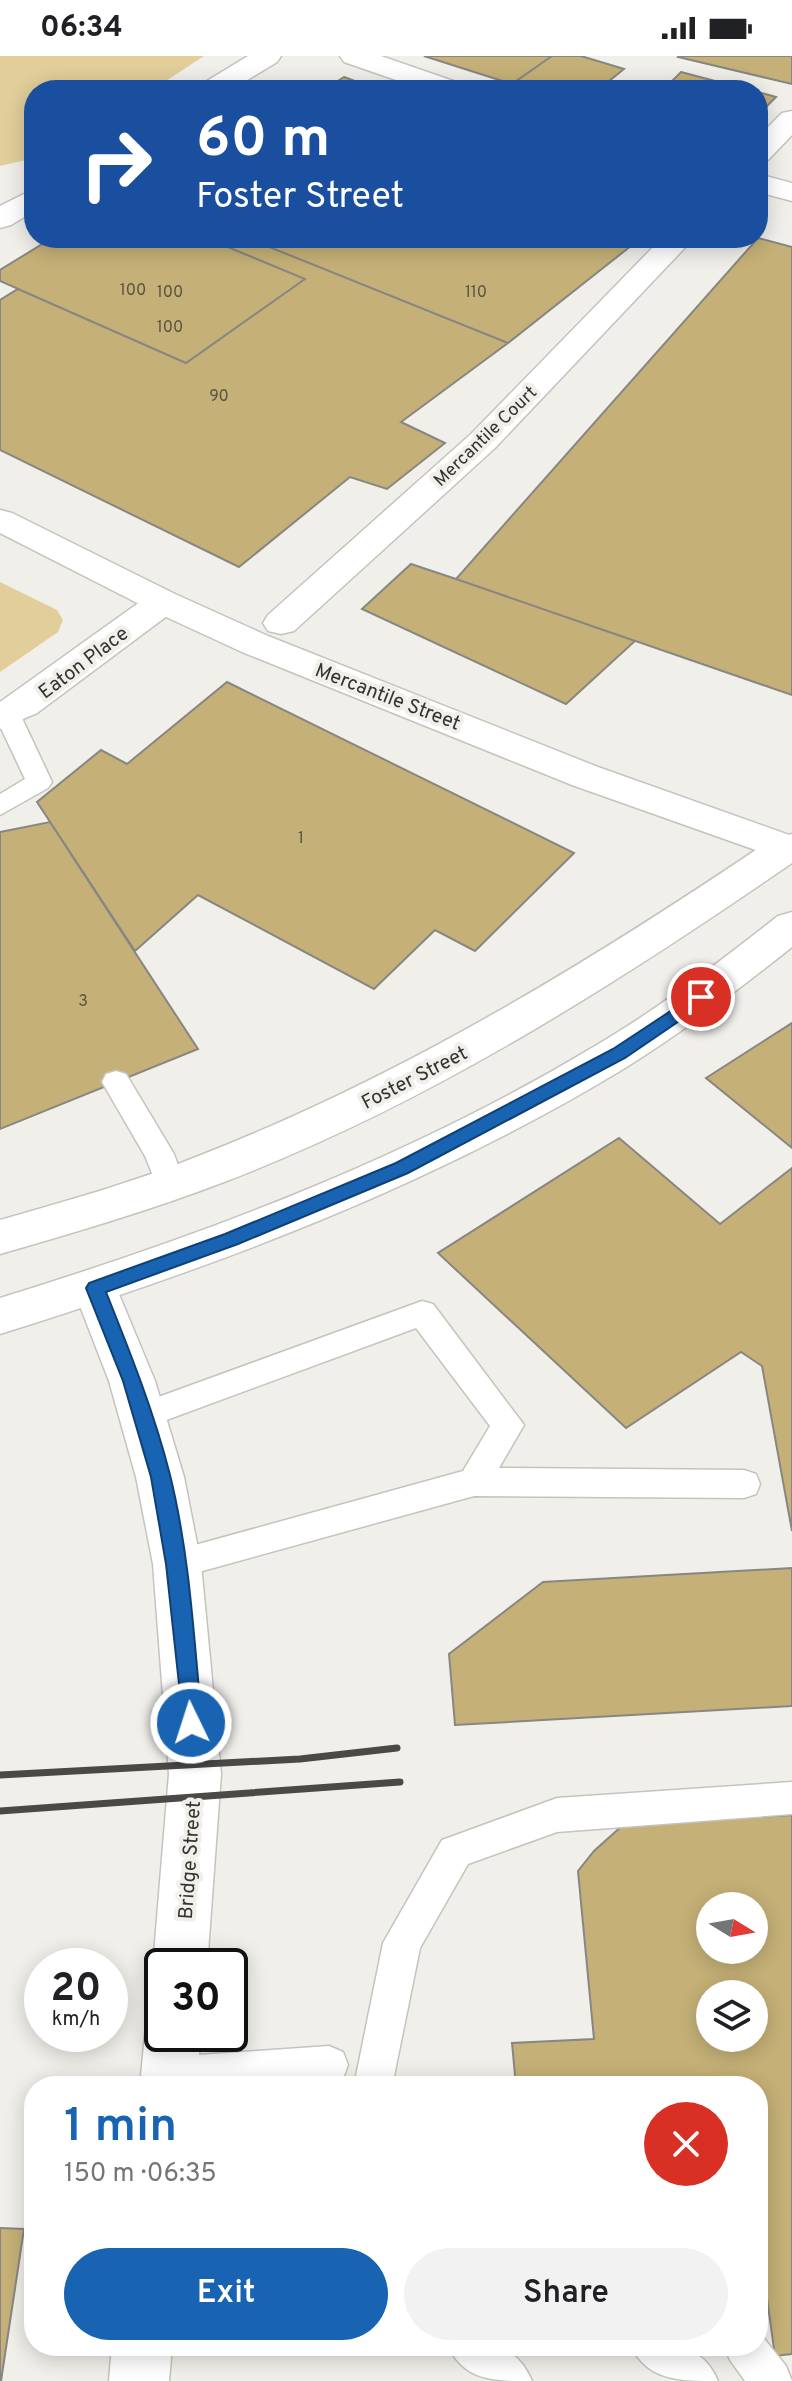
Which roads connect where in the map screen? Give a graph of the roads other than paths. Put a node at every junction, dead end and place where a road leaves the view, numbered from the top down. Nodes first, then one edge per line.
1 (267, 56) edge
2 (354, 56) edge
3 (228, 80) edge
4 (423, 80) edge
5 (792, 119) edge
6 (768, 144) edge
7 (768, 186) edge
8 (792, 192) edge
9 (24, 204) edge
10 (0, 219) edge
11 (669, 248) edge
12 (0, 520) edge
13 (163, 602) junction
14 (281, 623) dead end
15 (4, 716) edge
16 (0, 806) edge
17 (790, 847) edge
18 (792, 926) edge
19 (116, 1082) dead end
20 (170, 1185) junction
21 (0, 1237) edge
22 (95, 1288) junction
23 (0, 1316) edge
24 (142, 1416) junction
25 (474, 1482) junction
26 (744, 1484) dead end
27 (177, 1564) junction
28 (792, 1798) edge
29 (181, 1948) edge
30 (170, 2065) edge
31 (329, 2065) dead end
32 (375, 2076) edge
33 (141, 2356) edge
34 (480, 2356) edge
35 (664, 2356) edge
36 (752, 2356) edge
37 (139, 2381) edge
38 (511, 2381) edge
39 (697, 2381) edge
40 (771, 2381) edge

1 - 3 street
2 - 4 street
5 - 6 street
7 - 8 street
9 - 10 street
11 - 14 street, Mercantile Court
12 - 13 street, Mercantile Street
13 - 15 street, Eaton Place
13 - 17 street, Mercantile Street
15 - 16 lane
17 - 20 street, Foster Street
18 - 22 street
19 - 20 lane
20 - 21 street, Foster Street
22 - 23 street
22 - 24 street, Bridge Street
24 - 25 lane
24 - 27 street, Bridge Street
25 - 26 lane
25 - 27 lane
27 - 29 street, Bridge Street
28 - 32 lane
30 - 31 lane
33 - 37 street
34 - 38 lane
35 - 39 lane
36 - 40 lane

